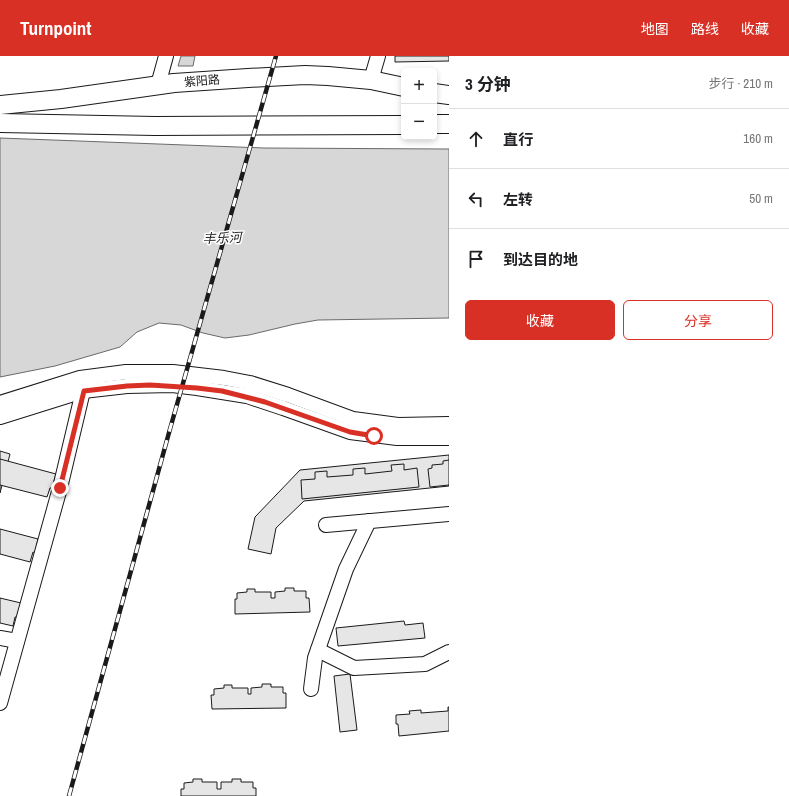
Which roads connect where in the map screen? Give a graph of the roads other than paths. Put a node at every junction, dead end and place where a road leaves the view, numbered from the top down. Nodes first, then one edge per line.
1 (166, 56) edge
2 (378, 56) edge
3 (371, 80) junction
4 (158, 85) junction
5 (401, 86) edge
6 (437, 93) edge
7 (449, 95) edge
8 (0, 105) edge
9 (0, 123) edge
10 (437, 124) edge
11 (449, 124) edge
12 (401, 125) edge
13 (84, 391) junction
14 (0, 403) edge
15 (0, 417) edge
16 (449, 424) edge
17 (449, 438) edge
18 (449, 514) edge
19 (369, 521) junction
20 (326, 525) dead end
21 (0, 638) edge
22 (17, 641) junction
23 (318, 650) junction
24 (449, 652) edge
25 (311, 689) dead end
26 (0, 703) edge

1 - 4 street
2 - 3 street
3 - 4 main road, 紫阳路
3 - 5 main road, 紫阳路
4 - 8 main road, 紫阳路
6 - 7 main road
9 - 12 main road
10 - 11 main road
13 - 15 street
13 - 17 street
13 - 22 street
14 - 16 street
18 - 19 street
19 - 20 street
19 - 23 street
21 - 22 street
22 - 26 street
23 - 24 street
23 - 25 street

